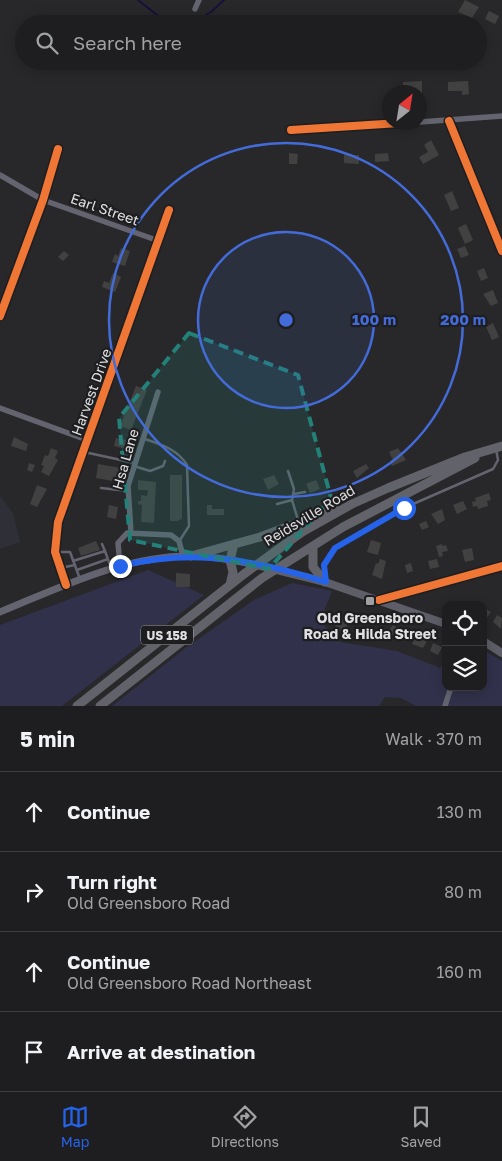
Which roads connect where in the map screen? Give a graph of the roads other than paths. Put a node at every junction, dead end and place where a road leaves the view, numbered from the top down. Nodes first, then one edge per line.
1 (199, 0) edge
2 (195, 9) dead end
3 (502, 116) edge
4 (449, 121) junction
5 (427, 122) edge
6 (382, 124) edge
7 (291, 130) dead end
8 (58, 149) dead end
9 (0, 175) edge
10 (43, 200) junction
11 (169, 210) dead end
12 (159, 241) junction
13 (502, 251) edge
14 (0, 316) edge
15 (158, 392) dead end
16 (0, 408) edge
17 (143, 438) junction
18 (87, 440) junction
19 (499, 448) edge
20 (82, 451) junction
21 (479, 455) junction
22 (165, 461) dead end
23 (135, 465) junction
24 (288, 471) dead end
25 (101, 488) dead end
26 (128, 491) junction
27 (305, 492) dead end
28 (294, 494) junction
29 (292, 500) junction
30 (277, 504) dead end
31 (352, 504) junction
32 (299, 522) junction
33 (131, 533) junction
34 (179, 541) junction
35 (102, 544) dead end
36 (234, 544) junction
37 (313, 546) junction
38 (105, 551) junction
39 (55, 552) junction
40 (187, 556) junction
41 (108, 559) junction
42 (230, 560) junction
43 (73, 561) junction
44 (75, 565) junction
45 (257, 565) junction
46 (120, 566) junction
47 (502, 566) edge
48 (59, 568) junction
49 (112, 568) junction
50 (277, 569) junction
51 (77, 570) junction
52 (80, 579) junction
53 (326, 582) junction
54 (66, 585) junction
55 (230, 585) junction
56 (379, 600) junction
57 (0, 612) edge
58 (442, 623) edge
59 (487, 644) edge
60 (502, 653) edge
61 (450, 691) edge
62 (77, 706) edge
63 (100, 706) edge
64 (445, 706) edge

1 - 2 street
3 - 4 street
4 - 5 street
4 - 13 street
6 - 7 street
8 - 10 street
9 - 10 street, Earl Street
10 - 12 street, Earl Street
10 - 14 street
11 - 12 street, Harvest Drive
12 - 18 street, Harvest Drive
15 - 17 street, Hsa Lane
16 - 18 street
17 - 23 street, Hsa Lane
17 - 34 lane
18 - 20 street, Harvest Drive
19 - 21 highway, Reidsville Road / US 158
19 - 53 lane
20 - 23 lane
20 - 39 street, Harvest Drive
21 - 31 highway, Reidsville Road / US 158
21 - 37 highway, Reidsville Road / US 158
22 - 23 lane
23 - 26 street, Hsa Lane
24 - 28 lane
25 - 26 lane
26 - 33 street, Hsa Lane
27 - 28 lane
28 - 29 lane
29 - 30 lane
29 - 32 lane
31 - 32 highway
31 - 45 highway, Reidsville Road / US 158
32 - 36 highway
33 - 34 street
33 - 46 street
34 - 40 street
35 - 38 lane
36 - 40 highway
36 - 42 highway
37 - 50 highway, Reidsville Road / US 158
37 - 53 highway
38 - 41 lane
38 - 43 lane
39 - 43 lane
39 - 48 street, Harvest Drive
40 - 42 street
40 - 46 street
41 - 49 lane
41 - 51 lane
42 - 45 street
42 - 55 highway
43 - 44 lane
44 - 48 lane
44 - 51 lane
45 - 50 main road
45 - 55 highway, Reidsville Road / US 158
46 - 49 street
47 - 56 street
48 - 54 street, Harvest Drive
49 - 52 street
50 - 53 main road
50 - 63 highway, Reidsville Road / US 158
51 - 52 lane
52 - 54 street
53 - 56 main road
54 - 57 street
55 - 62 highway, Reidsville Road / US 158
56 - 58 main road
59 - 60 main road
61 - 64 street

